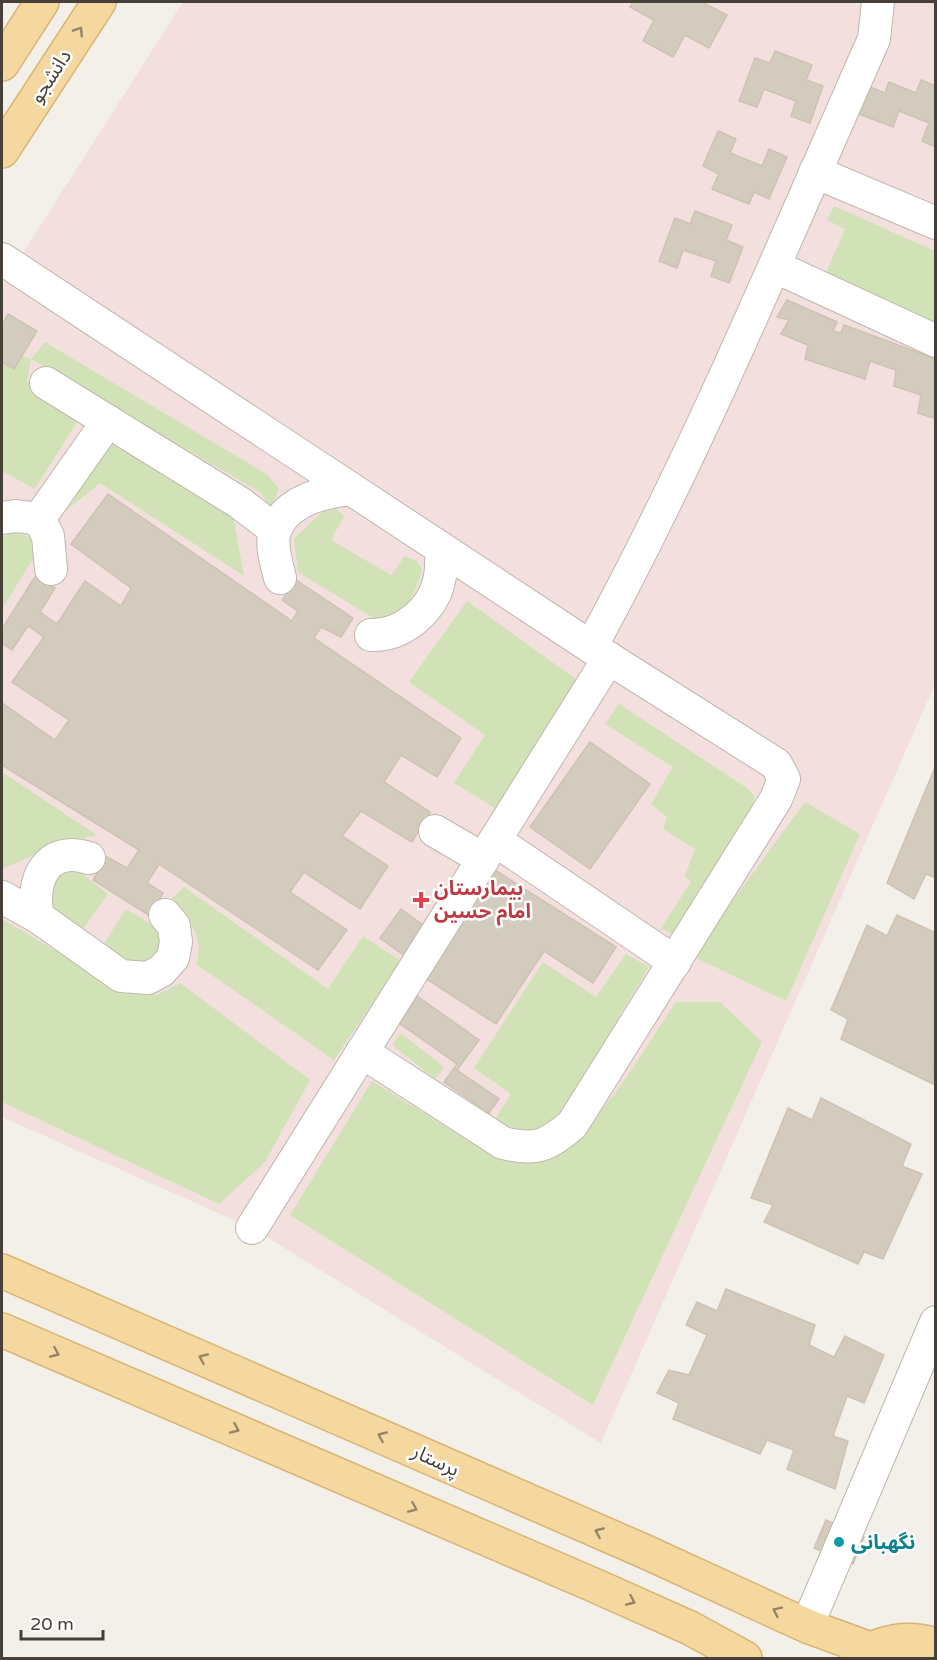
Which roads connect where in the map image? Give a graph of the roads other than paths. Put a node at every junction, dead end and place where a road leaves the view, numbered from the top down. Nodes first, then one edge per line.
1 (42, 2) edge
2 (99, 2) edge
3 (878, 2) edge
4 (2, 64) edge
5 (2, 151) edge
6 (815, 172) junction
7 (936, 223) edge
8 (2, 259) edge
9 (776, 267) junction
10 (936, 340) edge
11 (46, 383) dead end
12 (108, 421) junction
13 (351, 489) junction
14 (2, 518) edge
15 (39, 519) junction
16 (275, 530) junction
17 (441, 548) junction
18 (51, 569) dead end
19 (280, 578) dead end
20 (371, 635) dead end
21 (600, 653) junction
22 (435, 831) dead end
23 (489, 850) junction
24 (89, 858) dead end
25 (2, 897) edge
26 (165, 915) dead end
27 (38, 917) junction
28 (675, 962) junction
29 (362, 1052) junction
30 (252, 1228) dead end
31 (2, 1271) edge
32 (936, 1322) edge
33 (2, 1330) edge
34 (807, 1626) junction
35 (936, 1645) edge
36 (863, 1654) edge
37 (745, 1659) edge

1 - 4 main road
5 -> 2 main road, دانشجو
3 - 6 lane
6 - 7 lane
6 - 9 lane
8 - 13 lane
9 - 10 lane
9 - 21 lane
11 - 12 lane
12 - 15 lane
12 - 16 lane
13 - 16 lane
13 - 17 lane
14 - 15 lane
15 - 18 lane
16 - 19 lane
17 - 20 lane
17 - 21 lane
21 - 23 lane
21 - 28 lane
22 - 23 lane
23 - 28 lane
23 - 29 lane
24 - 27 lane
25 - 27 lane
26 - 27 lane
28 - 29 lane
29 - 30 lane
34 -> 31 main road, پرستار
32 - 34 lane
33 -> 37 main road
34 - 36 main road, پرستار
35 - 36 main road

